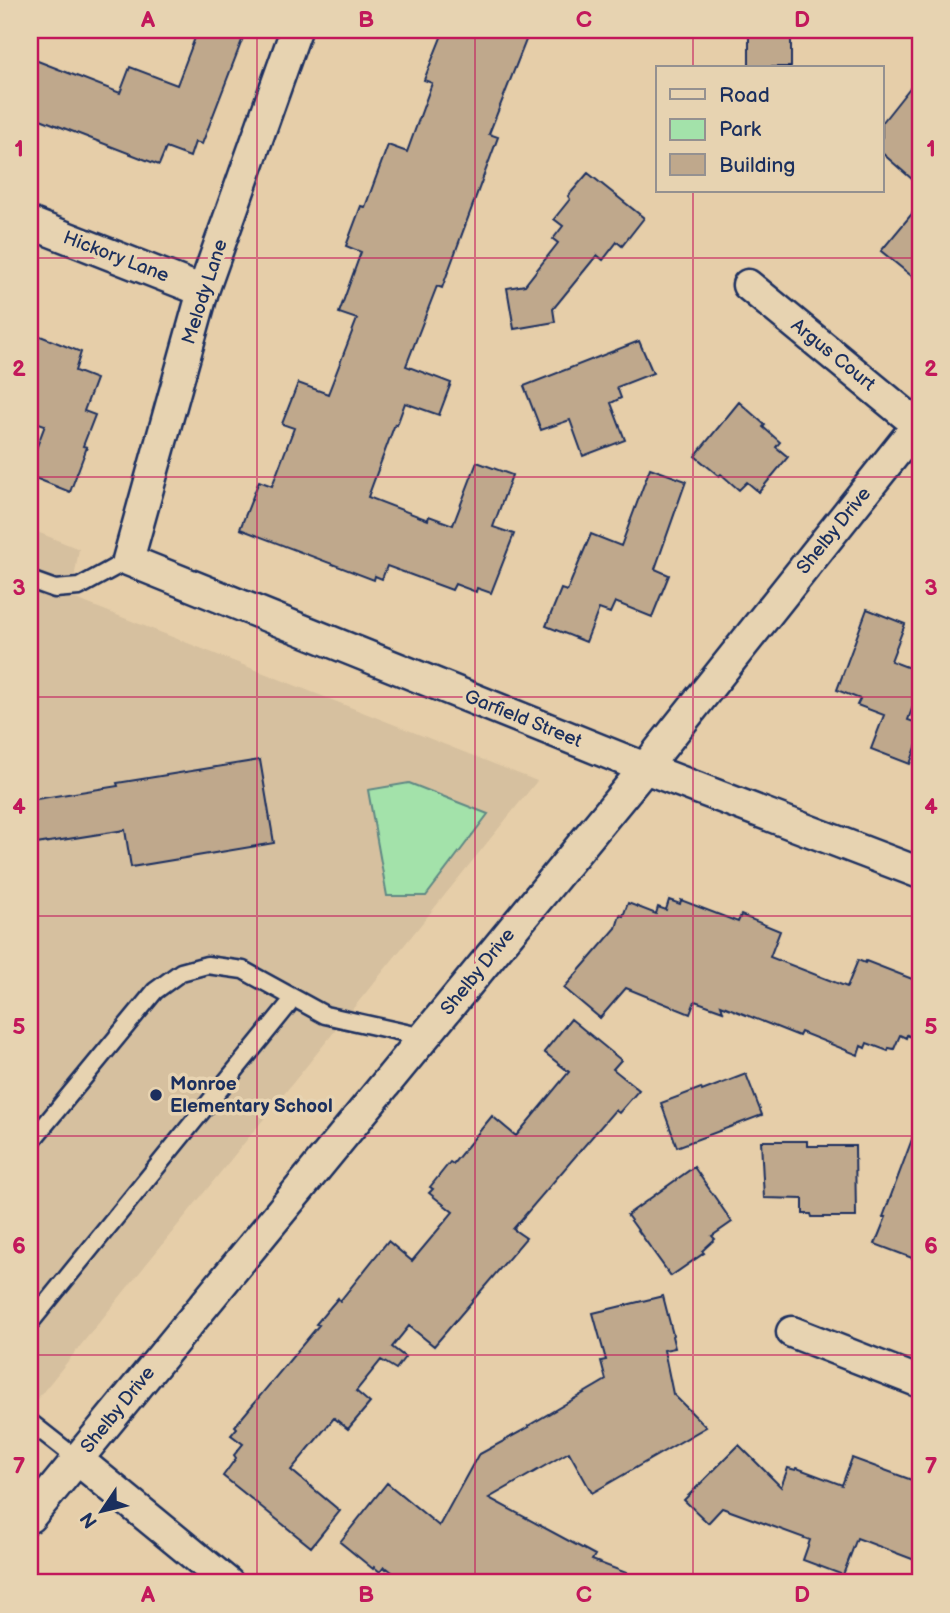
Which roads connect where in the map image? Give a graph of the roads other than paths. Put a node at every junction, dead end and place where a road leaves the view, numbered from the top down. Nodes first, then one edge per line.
1 (296, 30) edge
2 (30, 223) edge
3 (748, 285) dead end
4 (203, 290) junction
5 (919, 424) edge
6 (128, 560) junction
7 (30, 580) edge
8 (645, 768) junction
9 (920, 873) edge
10 (294, 998) junction
11 (424, 1037) junction
12 (30, 1143) edge
13 (30, 1322) edge
14 (792, 1332) dead end
15 (920, 1382) edge
16 (30, 1422) edge
17 (77, 1460) junction
18 (30, 1517) edge
19 (228, 1583) edge

1 - 4 street, Melody Lane
2 - 4 street, Hickory Lane
3 - 5 street, Argus Court
4 - 6 street, Melody Lane
5 - 8 street, Shelby Drive
6 - 7 lane
6 - 8 street, Garfield Street
8 - 9 street, Garfield Street
8 - 11 street, Shelby Drive
10 - 11 lane
10 - 12 lane
10 - 13 lane
11 - 17 street, Shelby Drive
14 - 15 street
16 - 17 lane
17 - 18 street, Shelby Drive
17 - 19 street

